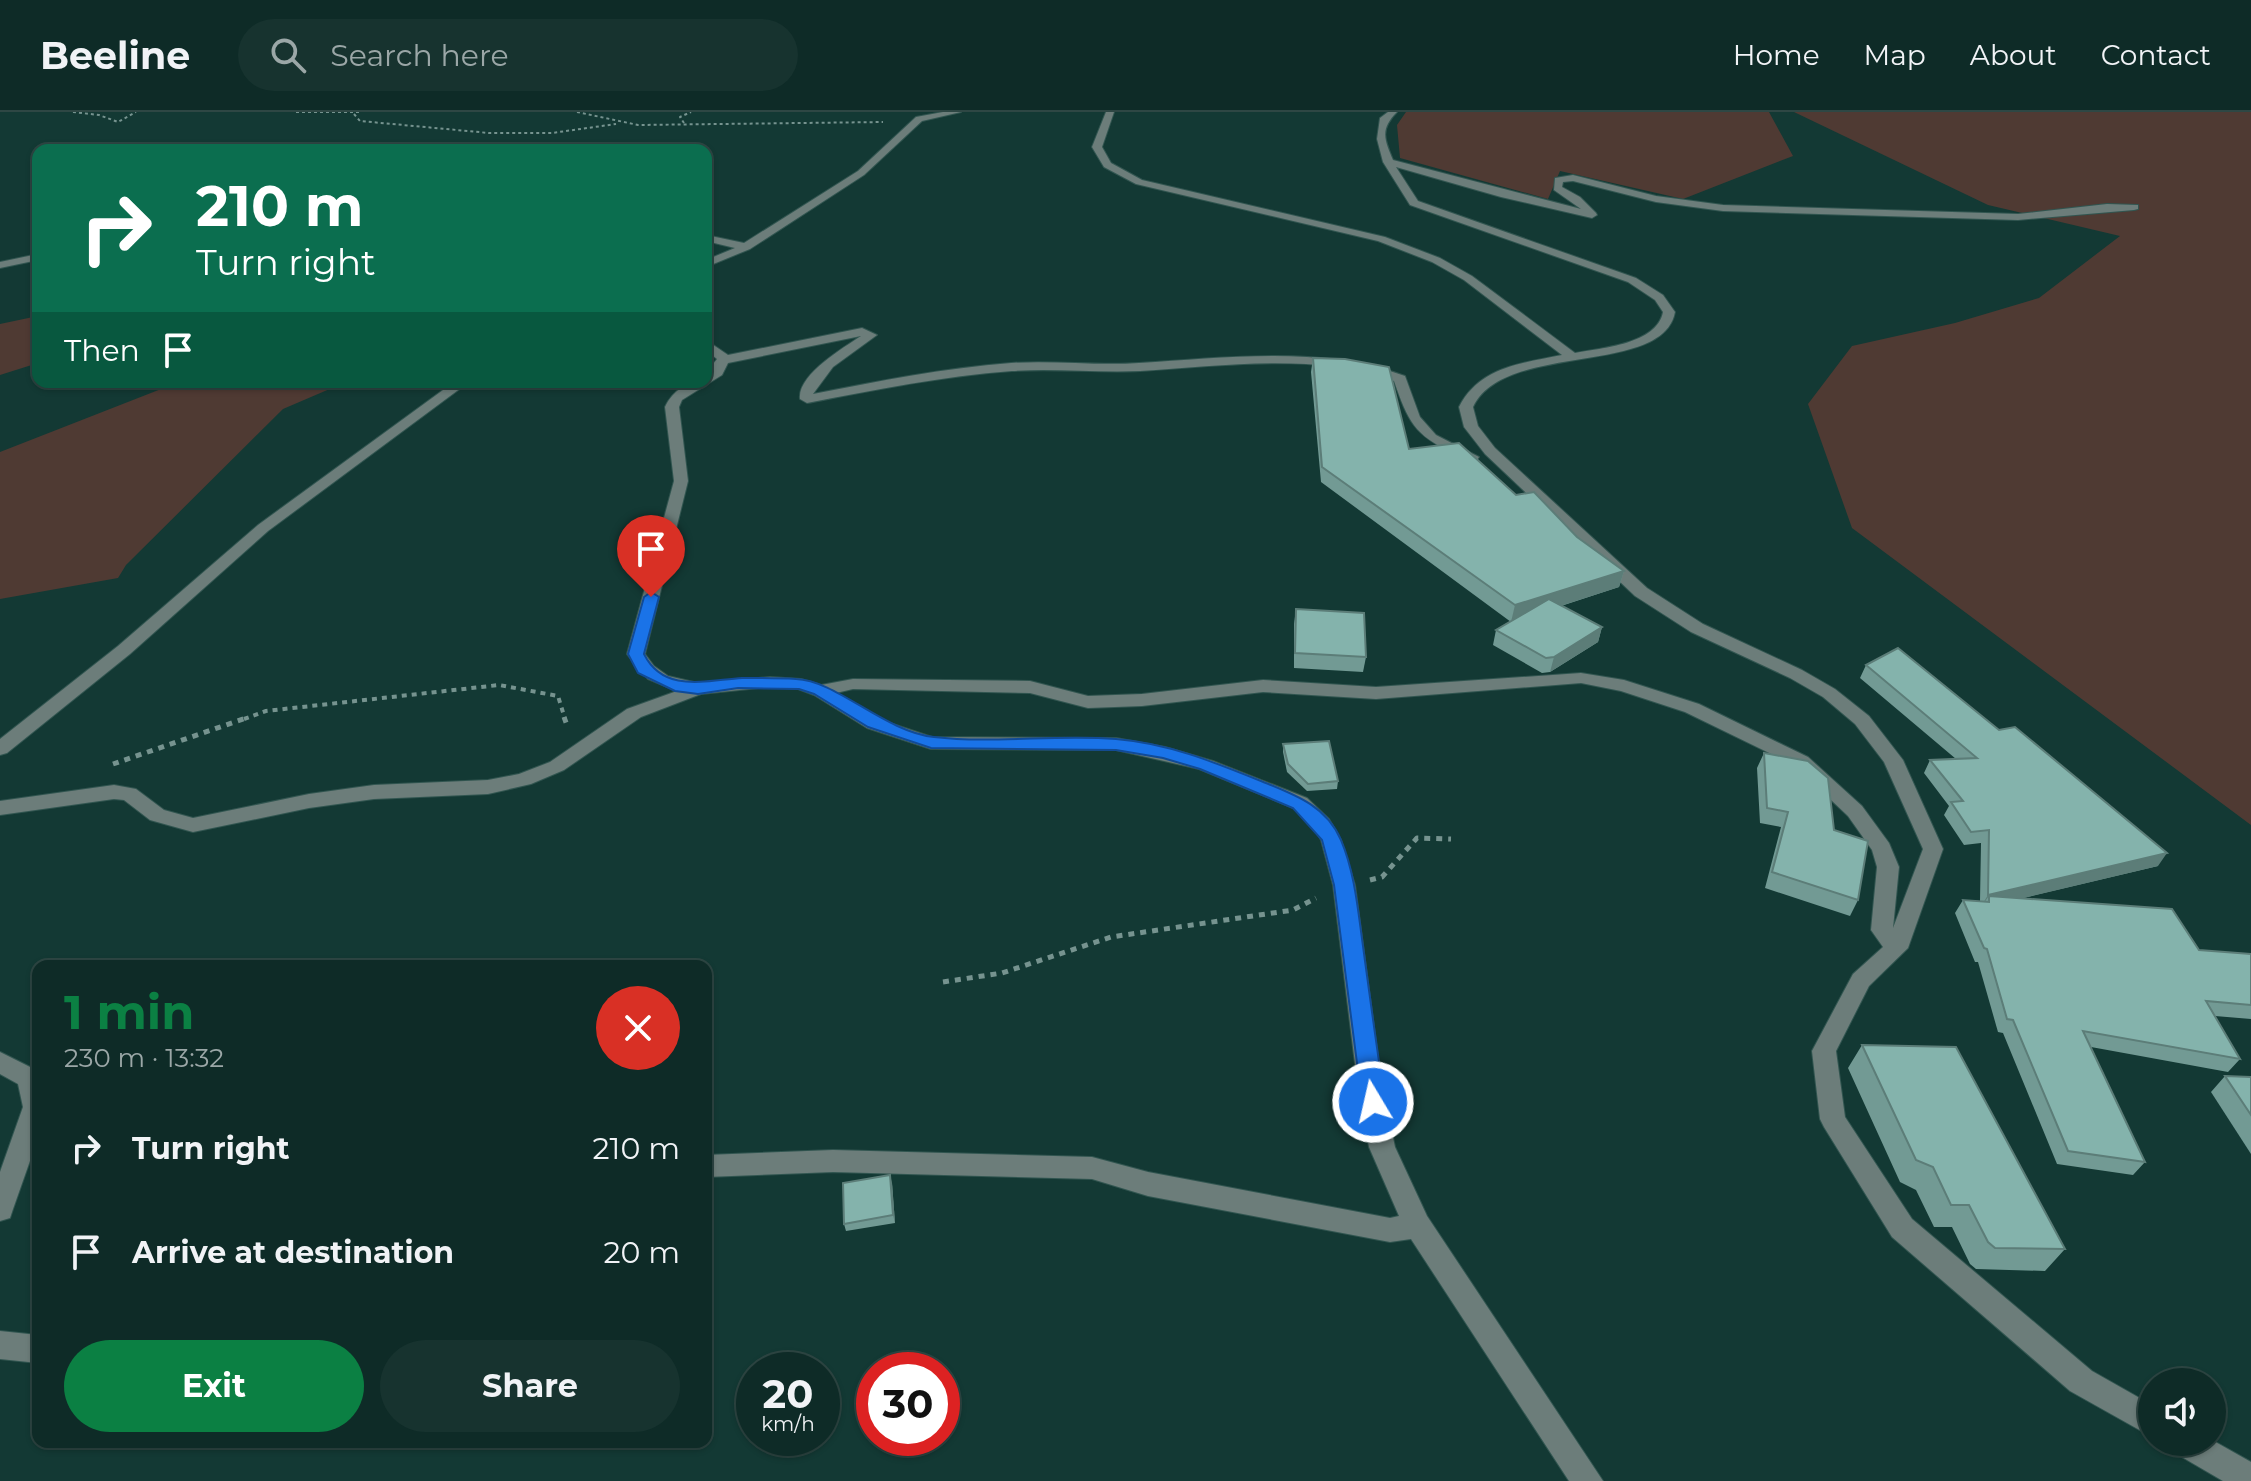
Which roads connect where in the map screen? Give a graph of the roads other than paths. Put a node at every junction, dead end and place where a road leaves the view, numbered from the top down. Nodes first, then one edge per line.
1 (957, 112) edge
2 (1110, 112) edge
3 (1393, 112) edge
4 (1388, 162) junction
5 (2134, 207) dead end
6 (712, 239) edge
7 (746, 247) junction
8 (32, 258) edge
9 (712, 261) edge
10 (0, 265) edge
11 (712, 349) edge
12 (1572, 357) junction
13 (724, 360) junction
14 (712, 375) edge
15 (454, 388) edge
16 (691, 388) edge
17 (1522, 480) junction
18 (698, 689) junction
19 (820, 691) junction
20 (0, 749) edge
21 (0, 808) edge
22 (1897, 948) junction
23 (0, 1062) edge
24 (32, 1090) edge
25 (32, 1118) edge
26 (712, 1166) edge
27 (0, 1209) edge
28 (1417, 1225) junction
29 (0, 1345) edge
30 (32, 1348) edge
31 (2138, 1414) edge
32 (2210, 1456) edge
33 (2251, 1480) edge
34 (1587, 1481) edge

1 - 7 street
2 - 12 street
3 - 4 street
4 - 5 street
4 - 12 street
6 - 7 street
7 - 9 street
8 - 10 street
11 - 13 street
12 - 17 street
13 - 14 street
13 - 17 street
15 - 20 street
16 - 18 street
17 - 22 street
18 - 19 street
18 - 21 street
19 - 22 street
19 - 28 street
22 - 31 street
23 - 24 street
25 - 27 street
26 - 28 street
28 - 34 street
29 - 30 street
32 - 33 street

